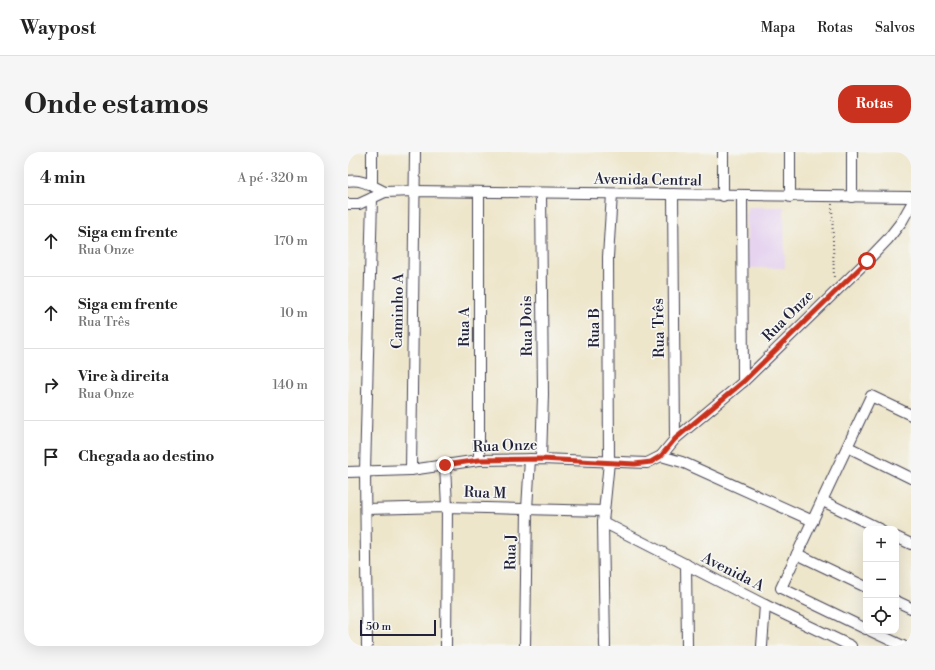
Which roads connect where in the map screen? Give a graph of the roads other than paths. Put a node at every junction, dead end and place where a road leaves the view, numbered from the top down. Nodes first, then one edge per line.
1 (372, 152) edge
2 (415, 152) edge
3 (723, 152) edge
4 (790, 152) edge
5 (852, 152) edge
6 (348, 181) edge
7 (372, 186) junction
8 (385, 192) junction
9 (414, 192) junction
10 (479, 193) junction
11 (541, 194) junction
12 (612, 194) junction
13 (673, 194) junction
14 (723, 196) junction
15 (742, 196) junction
16 (790, 197) junction
17 (852, 197) junction
18 (911, 197) edge
19 (372, 198) junction
20 (348, 204) edge
21 (911, 205) edge
22 (743, 382) junction
23 (911, 415) edge
24 (675, 439) junction
25 (848, 447) junction
26 (661, 456) junction
27 (530, 459) junction
28 (541, 459) junction
29 (479, 460) junction
30 (609, 462) junction
31 (445, 465) junction
32 (411, 470) junction
33 (348, 472) edge
34 (365, 472) junction
35 (911, 478) edge
36 (823, 501) junction
37 (447, 507) junction
38 (366, 509) junction
39 (527, 509) junction
40 (604, 511) junction
41 (813, 521) junction
42 (603, 522) junction
43 (874, 526) edge
44 (899, 538) edge
45 (911, 544) edge
46 (797, 554) junction
47 (686, 564) junction
48 (863, 586) edge
49 (899, 602) edge
50 (765, 605) junction
51 (911, 608) edge
52 (863, 628) edge
53 (877, 634) edge
54 (845, 645) edge
55 (367, 646) edge
56 (446, 646) edge
57 (525, 646) edge
58 (605, 646) edge
59 (687, 646) edge
60 (762, 646) edge
61 (903, 646) edge

1 - 7 street
2 - 9 street, Caminho A
3 - 14 street
4 - 16 street
5 - 17 street
6 - 7 street, Avenida Central
7 - 8 street, Avenida Central
8 - 9 street, Avenida Central
8 - 19 street, Avenida Central
9 - 10 street, Avenida Central
9 - 32 street, Caminho A
10 - 11 street, Avenida Central
10 - 29 street, Rua A
11 - 12 street, Avenida Central
11 - 28 street, Rua Dois
12 - 13 street, Avenida Central
12 - 30 street, Rua B
13 - 14 street, Avenida Central
13 - 24 street, Rua Três
14 - 15 street, Avenida Central
15 - 16 street, Avenida Central
15 - 22 street
16 - 17 street, Avenida Central
17 - 18 street, Avenida Central
19 - 20 street, Avenida Central
19 - 34 street
21 - 22 street, Rua Onze
22 - 24 street, Rua Onze
23 - 25 street
24 - 26 street
25 - 35 street
25 - 36 street
26 - 30 street, Rua Onze
26 - 41 street
27 - 28 street, Rua Onze
27 - 29 street, Rua Onze
27 - 39 street, Rua J
28 - 30 street, Rua Onze
29 - 31 street, Rua Onze
30 - 40 street, Rua B
31 - 32 street, Rua Onze
31 - 37 street
32 - 34 street, Rua Onze
33 - 34 street, Rua Onze
34 - 38 street
36 - 41 street
36 - 43 street
37 - 38 street, Rua M
37 - 39 street, Rua M
37 - 56 street
38 - 55 street
39 - 40 street, Rua M
39 - 57 street, Rua J
40 - 42 street, Rua B
41 - 46 street
42 - 47 street, Avenida A
42 - 58 street, Rua B
44 - 45 street
46 - 48 street
46 - 52 street
47 - 50 street, Avenida A
47 - 59 street
49 - 51 street
50 - 54 street, Avenida A
50 - 60 street
53 - 61 street

